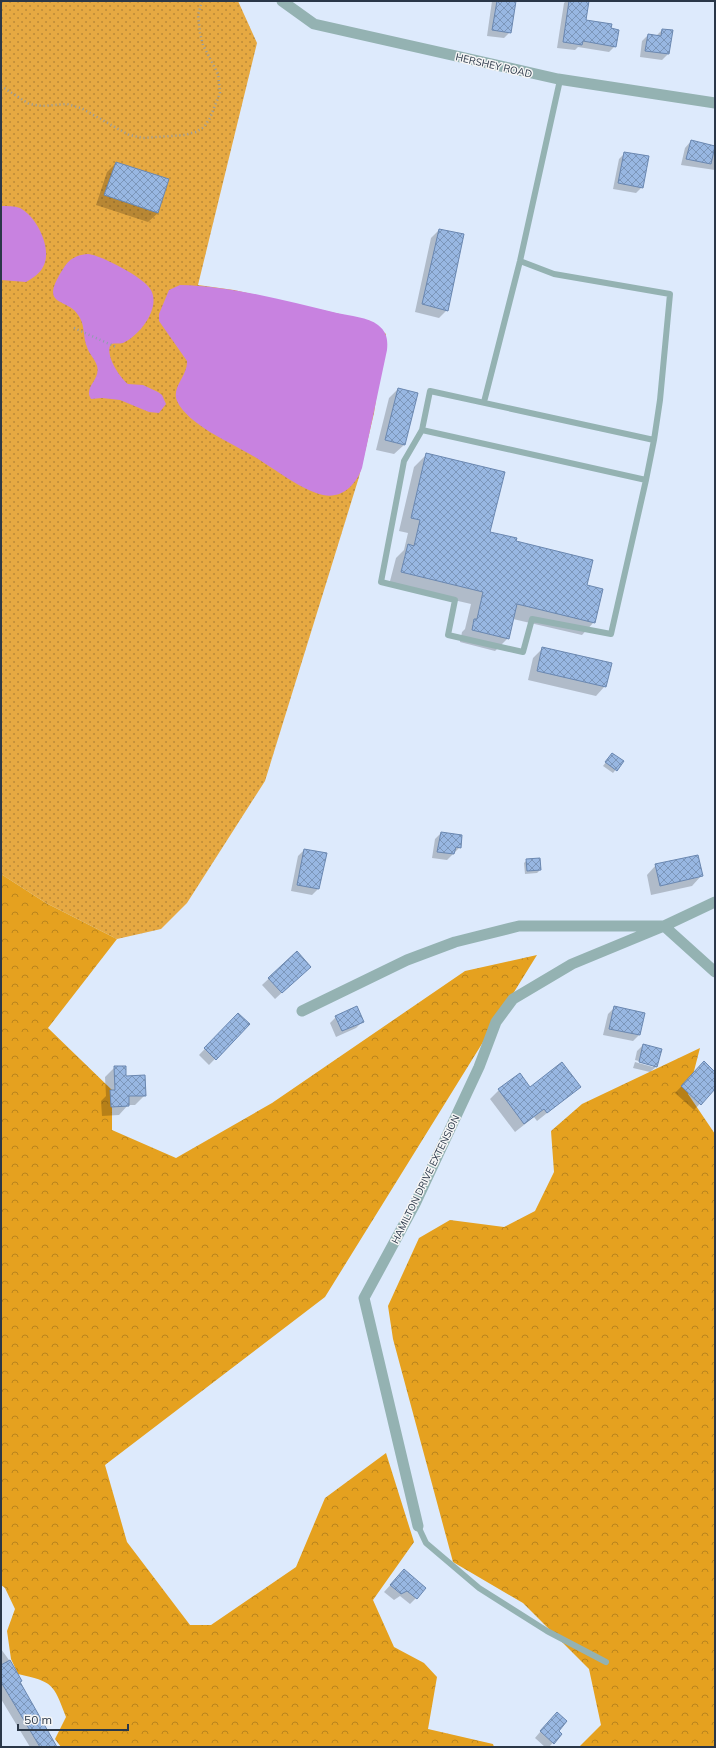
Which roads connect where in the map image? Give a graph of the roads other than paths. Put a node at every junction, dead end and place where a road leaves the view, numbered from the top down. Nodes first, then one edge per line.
1 (282, 1) edge
2 (560, 80) junction
3 (715, 103) edge
4 (520, 260) junction
5 (484, 402) junction
6 (422, 430) junction
7 (654, 440) junction
8 (646, 480) junction
9 (715, 902) edge
10 (664, 926) junction
11 (715, 972) edge
12 (302, 1011) dead end
13 (418, 1526) joint
14 (606, 1662) dead end

1 - 2 street, HERSHEY ROAD
2 - 3 street, HERSHEY ROAD
2 - 4 lane
4 - 5 lane
4 - 7 lane
5 - 6 lane
5 - 7 lane
6 - 8 lane
6 - 8 lane
7 - 8 lane
9 - 10 street, HAMILTON DRIVE EXTENSION
10 - 11 street
10 - 12 street, HAMILTON DRIVE EXTENSION
10 - 13 street, HAMILTON DRIVE EXTENSION
13 - 14 lane

